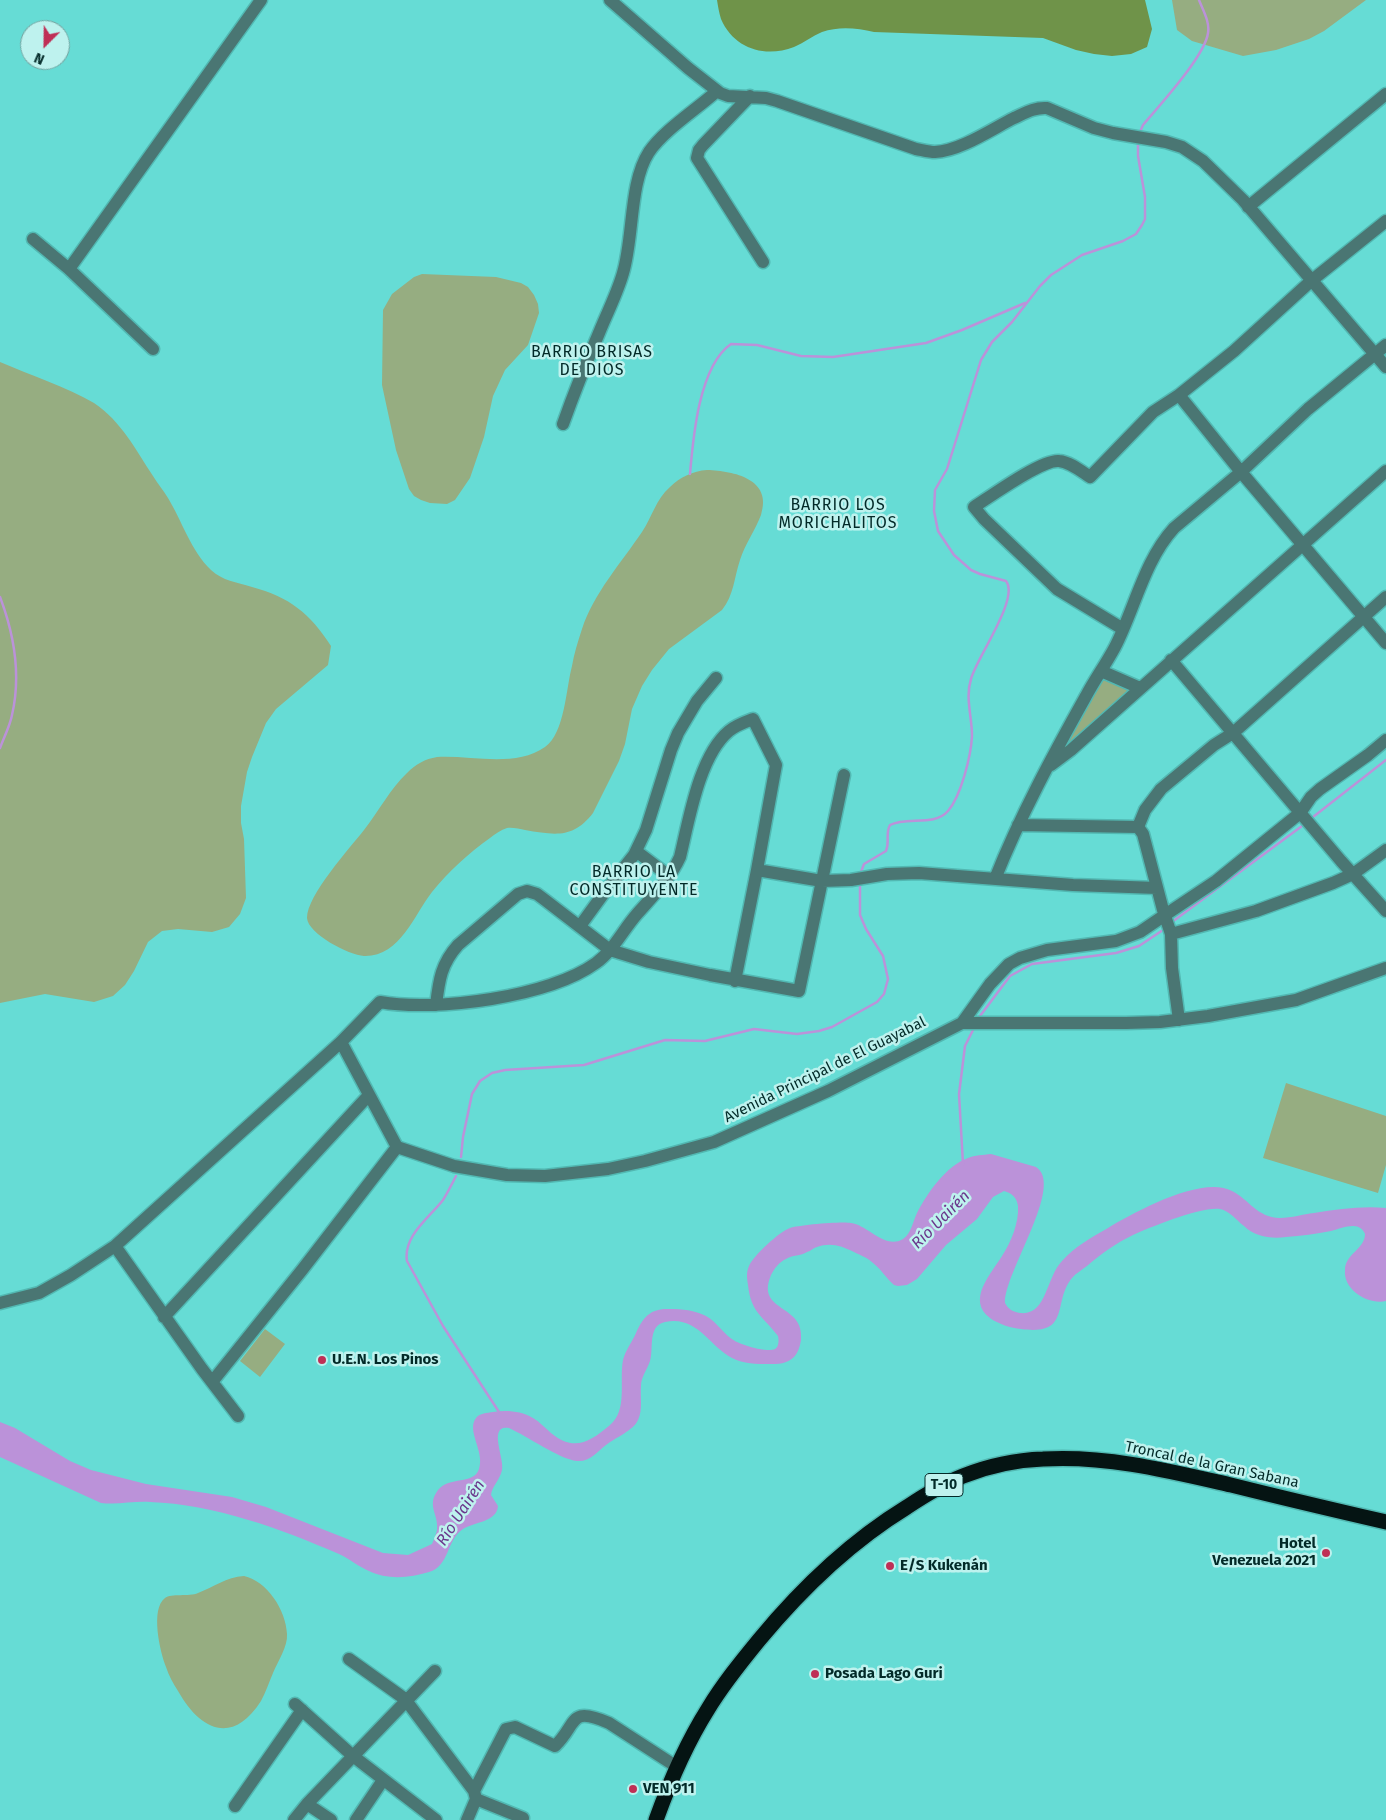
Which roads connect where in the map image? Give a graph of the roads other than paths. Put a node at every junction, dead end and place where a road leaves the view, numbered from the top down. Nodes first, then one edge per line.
1 (261, 0) edge
2 (610, 0) edge
3 (717, 91) junction
4 (1386, 94) edge
5 (750, 96) junction
6 (1248, 206) junction
7 (1386, 220) edge
8 (33, 240) dead end
9 (763, 262) dead end
10 (69, 269) junction
11 (1311, 281) junction
12 (1386, 345) edge
13 (153, 349) dead end
14 (1375, 354) junction
15 (1386, 367) edge
16 (1179, 395) junction
17 (563, 424) dead end
18 (1386, 471) edge
19 (1240, 472) junction
20 (1302, 545) junction
21 (1386, 597) edge
22 (1363, 616) junction
23 (1123, 629) junction
24 (1386, 643) edge
25 (1171, 660) junction
26 (1101, 671) junction
27 (716, 678) dead end
28 (1140, 688) junction
29 (1233, 733) junction
30 (1386, 740) edge
31 (1047, 768) junction
32 (844, 775) dead end
33 (1300, 813) junction
34 (1018, 825) junction
35 (1138, 827) junction
36 (1386, 850) edge
37 (636, 851) junction
38 (757, 870) junction
39 (1353, 874) junction
40 (670, 876) junction
41 (995, 880) junction
42 (822, 881) junction
43 (1157, 888) junction
44 (1386, 911) edge
45 (1165, 915) junction
46 (580, 926) junction
47 (1171, 934) junction
48 (610, 950) junction
49 (1385, 970) edge
50 (735, 981) junction
51 (436, 1005) junction
52 (1179, 1020) junction
53 (962, 1023) junction
54 (340, 1042) junction
55 (369, 1095) junction
56 (397, 1147) junction
57 (115, 1246) junction
58 (0, 1303) edge
59 (164, 1317) junction
60 (212, 1382) junction
61 (238, 1416) dead end
62 (1386, 1522) edge
63 (349, 1659) dead end
64 (435, 1671) dead end
65 (407, 1701) junction
66 (352, 1756) junction
67 (677, 1767) junction
68 (383, 1780) junction
69 (475, 1795) junction
70 (307, 1804) junction
71 (235, 1806) dead end
72 (523, 1818) dead end
73 (294, 1820) edge
74 (331, 1820) edge
75 (356, 1820) edge
76 (436, 1820) edge
77 (467, 1820) edge
78 (656, 1820) edge

1 - 10 street
2 - 3 street
3 - 5 street
3 - 17 street
4 - 6 street
5 - 6 street
5 - 9 street
6 - 11 street
7 - 11 street
8 - 10 street
10 - 13 street
11 - 14 street
11 - 16 street
12 - 14 street
14 - 15 street
14 - 19 street
16 - 19 street
16 - 23 street
18 - 20 street
19 - 20 street
19 - 23 street
20 - 22 street
20 - 25 street
21 - 22 street
22 - 24 street
22 - 29 street
23 - 26 street
25 - 28 street
25 - 29 street
26 - 28 street
26 - 31 street
27 - 37 street
28 - 31 street
29 - 33 street
29 - 35 street
30 - 33 street
31 - 34 street
32 - 42 street
33 - 39 street
33 - 45 street
34 - 35 street
34 - 41 street
35 - 43 street
36 - 39 street
37 - 40 street
37 - 46 street
38 - 40 street
38 - 42 street
38 - 50 street
39 - 44 street
39 - 47 street
40 - 48 street
41 - 42 street
41 - 43 street
42 - 50 street
43 - 45 street
45 - 47 street
45 - 53 street
46 - 48 street
46 - 51 street
47 - 52 street
48 - 50 street
48 - 51 street
49 - 52 street, Avenida Principal de El Guayabal
51 - 54 street
52 - 53 street, Avenida Principal de El Guayabal
53 - 56 street, Avenida Principal de El Guayabal
54 - 55 street
54 - 57 street
55 - 56 street
55 - 59 street
56 - 60 street
57 - 58 street
57 - 59 street
59 - 60 street
60 - 61 street
62 - 67 highway, Troncal de la Gran Sabana / T-10
63 - 65 street
64 - 65 street
65 - 66 street
65 - 69 street
66 - 68 street
66 - 70 street
66 - 71 street
67 - 69 street
67 - 78 highway, Troncal de la Gran Sabana / T-10
68 - 75 street
68 - 76 street
69 - 72 street
69 - 77 street
70 - 73 street
70 - 74 street

